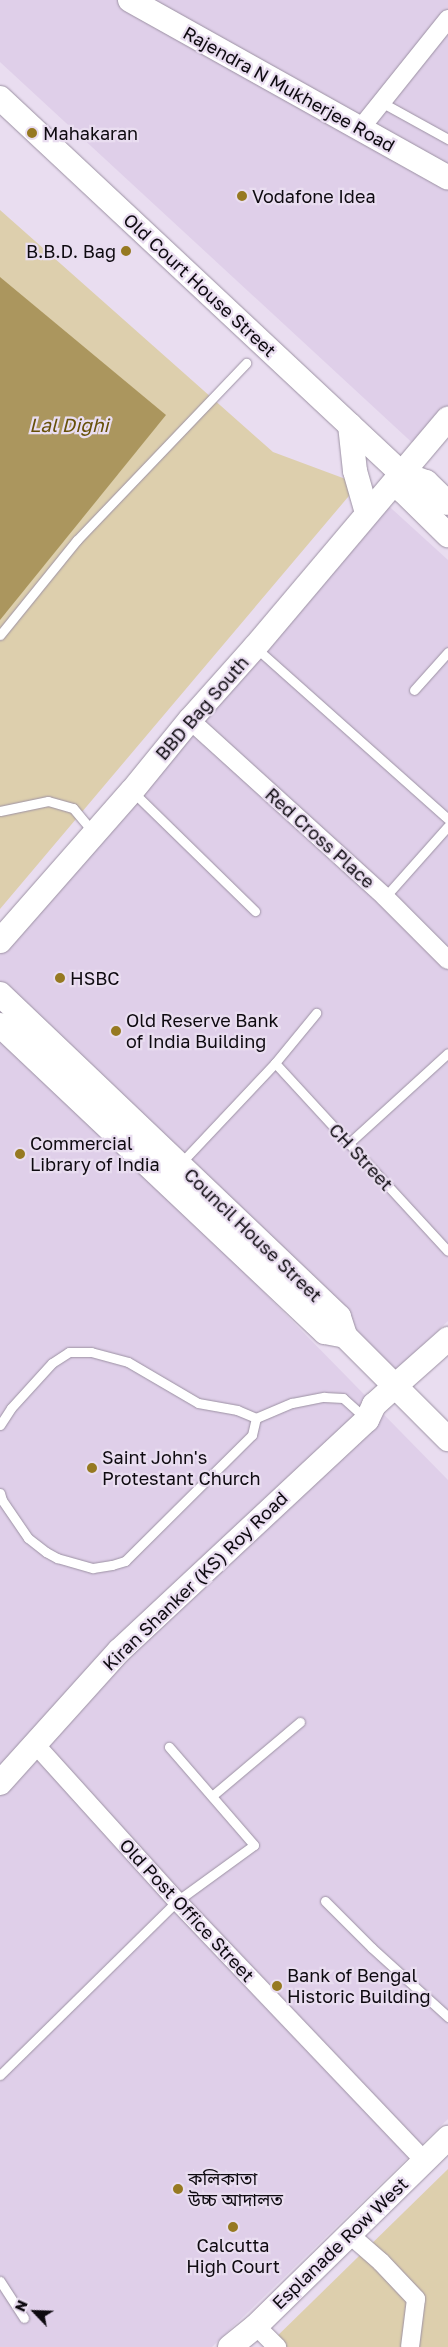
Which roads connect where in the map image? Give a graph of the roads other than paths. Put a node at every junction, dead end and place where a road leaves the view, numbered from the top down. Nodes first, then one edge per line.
1 (130, 0) edge
2 (448, 19) edge
3 (0, 98) edge
4 (381, 102) junction
5 (360, 128) junction
6 (448, 139) edge
7 (448, 178) edge
8 (246, 364) dead end
9 (448, 419) edge
10 (350, 425) junction
11 (401, 472) junction
12 (448, 503) edge
13 (367, 513) junction
14 (448, 535) edge
15 (0, 635) edge
16 (255, 647) junction
17 (448, 652) edge
18 (414, 690) dead end
19 (190, 720) junction
20 (132, 791) junction
21 (0, 811) edge
22 (448, 819) edge
23 (448, 826) edge
24 (95, 834) junction
25 (385, 897) junction
26 (255, 912) dead end
27 (0, 941) edge
28 (448, 960) edge
29 (0, 994) edge
30 (316, 1013) dead end
31 (0, 1024) edge
32 (448, 1054) edge
33 (275, 1063) junction
34 (348, 1144) junction
35 (179, 1165) junction
36 (448, 1251) edge
37 (345, 1336) junction
38 (448, 1339) edge
39 (448, 1356) edge
40 (400, 1391) junction
41 (256, 1418) junction
42 (367, 1420) junction
43 (0, 1425) edge
44 (448, 1439) edge
45 (0, 1493) edge
46 (300, 1722) dead end
47 (35, 1744) junction
48 (169, 1747) dead end
49 (0, 1783) edge
50 (212, 1796) junction
51 (177, 1901) junction
52 (325, 1901) dead end
53 (448, 2017) edge
54 (0, 2075) edge
55 (448, 2138) edge
56 (424, 2161) junction
57 (349, 2234) junction
58 (0, 2282) edge
59 (24, 2318) dead end
60 (256, 2326) junction
61 (230, 2347) edge
62 (277, 2347) edge
63 (410, 2347) edge

1 - 5 street, Rajendra N Mukherjee Road
2 - 4 street
3 - 10 street, Old Court House Street
4 - 5 street
4 - 6 lane
5 - 7 street, Rajendra N Mukherjee Road
8 - 15 lane
9 - 11 street, BBD Bag South
10 - 11 street, Old Court House Street
10 - 13 street
11 - 12 street
11 - 13 street, BBD Bag South
11 - 14 street
13 - 16 street, BBD Bag South
16 - 19 street, BBD Bag South
16 - 22 lane
17 - 18 lane
19 - 20 street, BBD Bag South
19 - 25 street, Red Cross Place
20 - 24 street, BBD Bag South
20 - 26 lane
21 - 24 lane
23 - 25 lane
24 - 27 street, BBD Bag South
25 - 28 street, Red Cross Place
29 - 35 street, Council House Street
30 - 33 lane
31 - 37 street, Council House Street
32 - 34 lane
33 - 34 lane, CH Street
33 - 35 lane
34 - 36 lane, CH Street
35 - 37 street, Council House Street
37 - 40 street, Council House Street
38 - 40 street
39 - 40 street
40 - 42 street, Kiran Shanker (KS) Roy Road
40 - 44 street, Council House Street
41 - 42 lane
41 - 43 lane
41 - 45 lane
42 - 47 street, Kiran Shanker (KS) Roy Road
46 - 50 lane
47 - 49 street, Kiran Shanker (KS) Roy Road
47 - 51 street, Old Post Office Street
48 - 50 lane
50 - 51 lane
51 - 54 lane
51 - 56 street, Old Post Office Street
52 - 53 lane
55 - 56 street, Esplanade Row West
56 - 57 street, Esplanade Row West
57 - 60 street, Esplanade Row West
57 - 63 street
58 - 59 lane
60 - 61 street, Esplanade Row West
60 - 62 street

